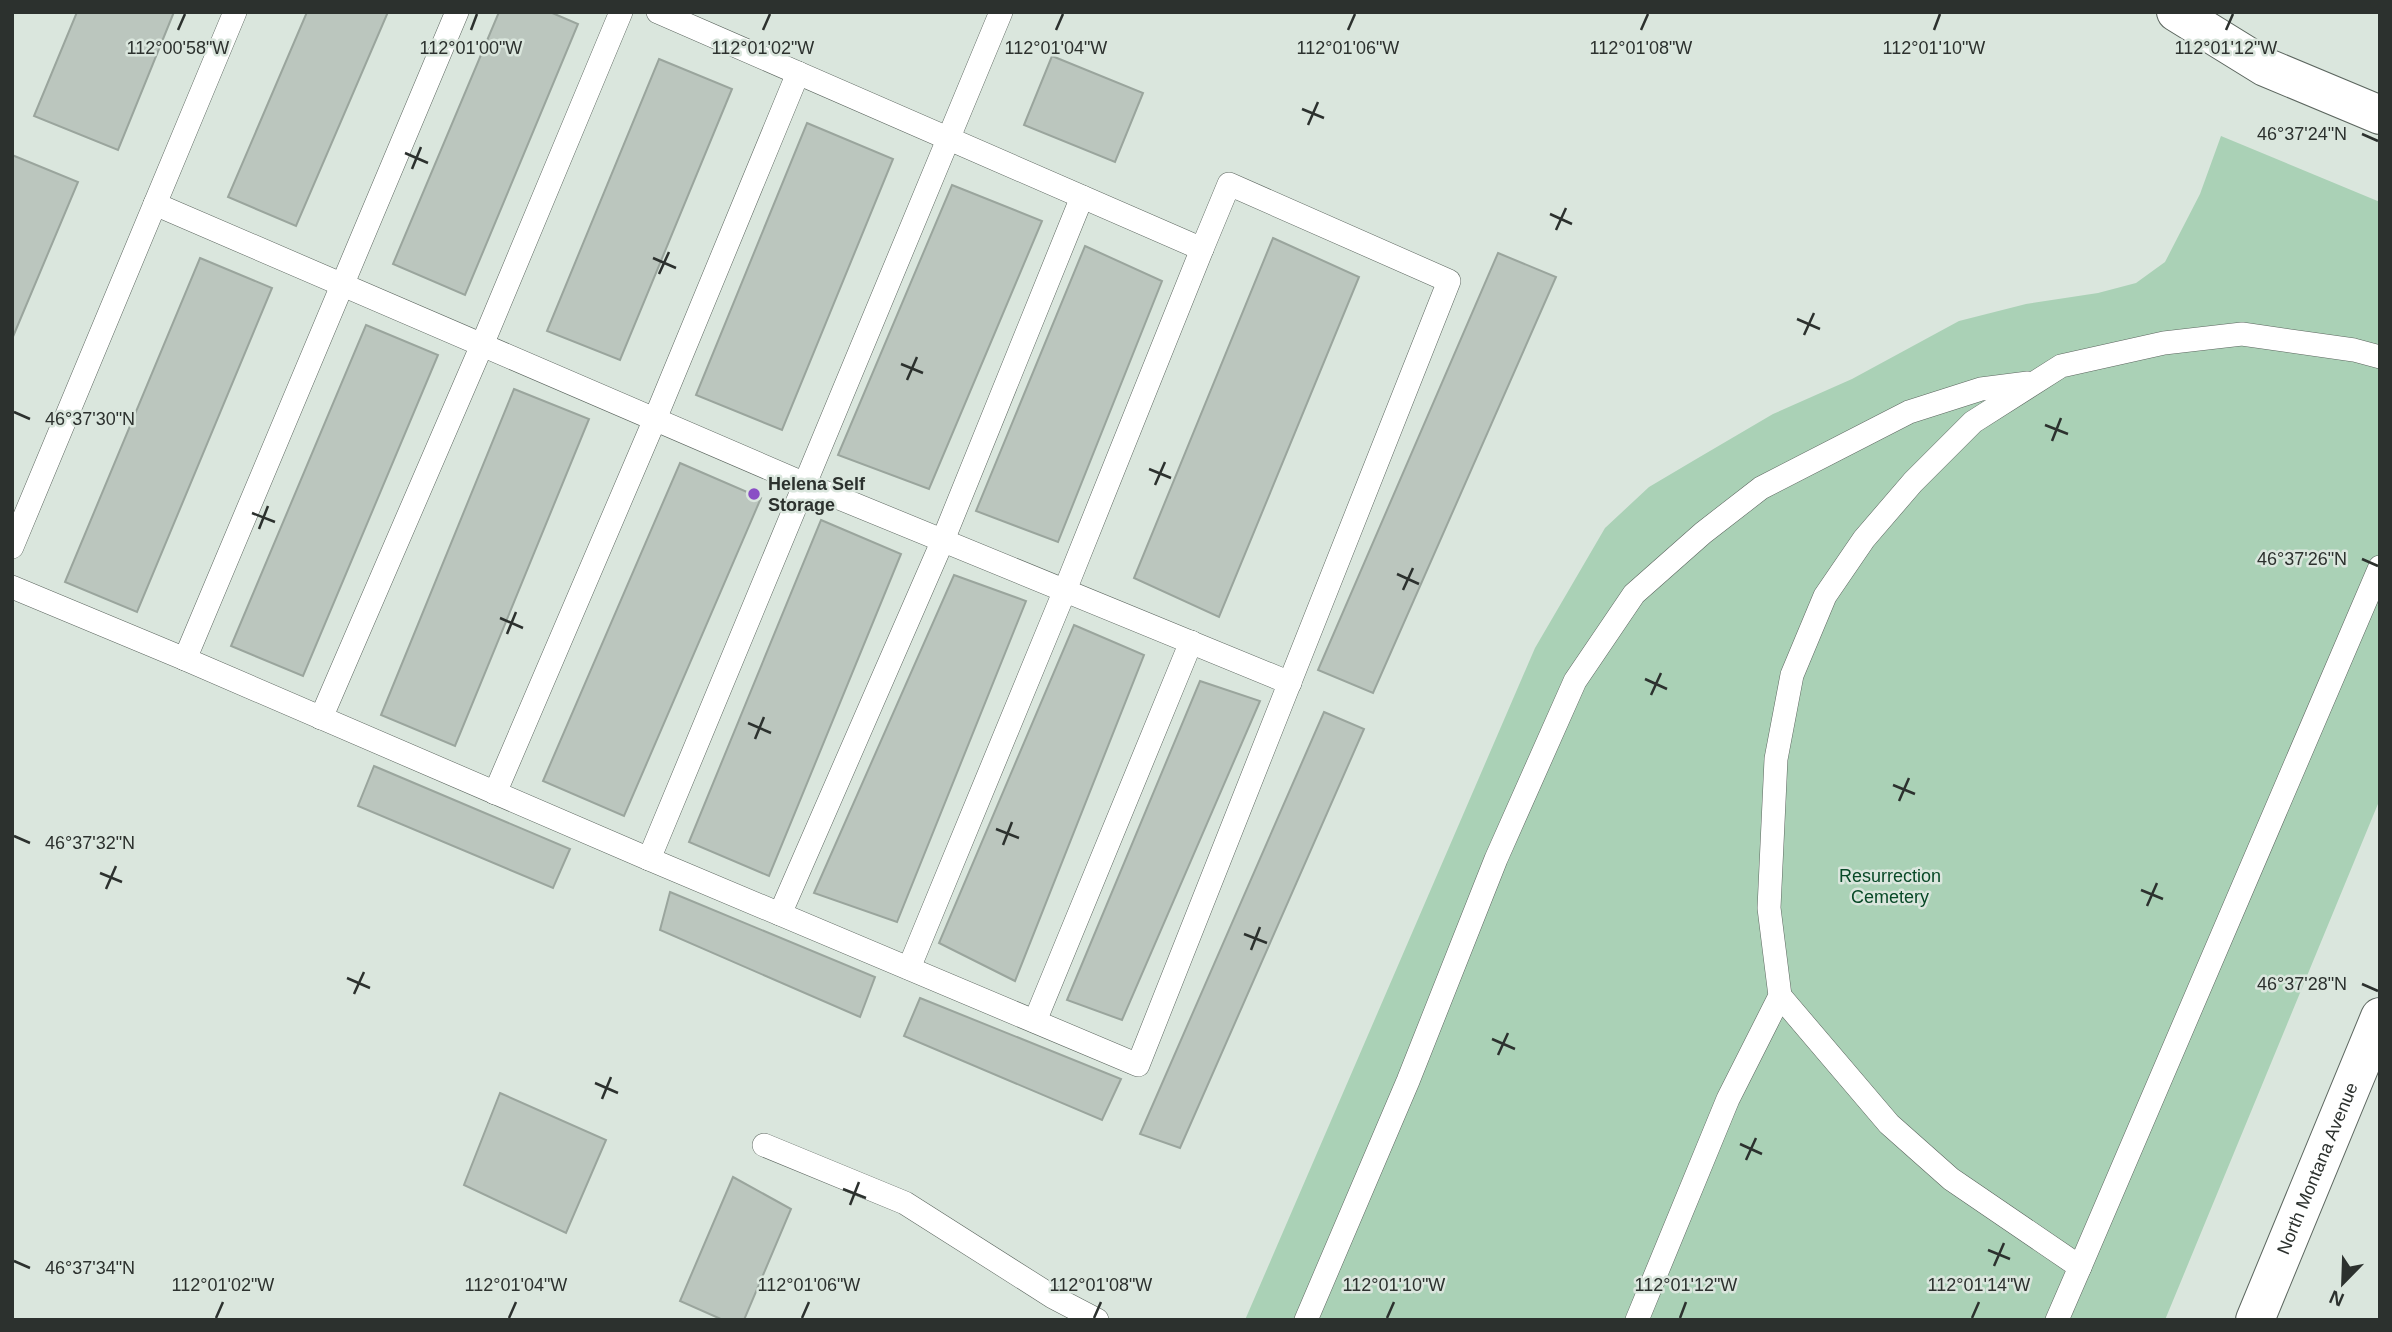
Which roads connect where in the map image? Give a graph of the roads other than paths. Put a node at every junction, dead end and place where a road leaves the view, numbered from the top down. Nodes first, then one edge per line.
1 (235, 12) edge
2 (457, 12) edge
3 (621, 12) edge
4 (659, 12) edge
5 (1001, 12) edge
6 (2176, 12) edge
7 (798, 74) junction
8 (2380, 115) edge
9 (949, 139) junction
10 (1082, 197) junction
11 (155, 204) junction
12 (1202, 248) junction
13 (342, 285) junction
14 (482, 345) junction
15 (2380, 357) edge
16 (2038, 382) junction
17 (655, 419) junction
18 (805, 484) junction
19 (943, 540) junction
20 (12, 547) edge
21 (2380, 567) edge
22 (12, 587) edge
23 (1065, 590) junction
24 (1191, 642) junction
25 (185, 659) junction
26 (1290, 683) junction
27 (321, 718) junction
28 (495, 793) junction
29 (649, 859) junction
30 (780, 914) junction
31 (909, 968) junction
32 (1780, 996) junction
33 (2380, 1017) edge
34 (1035, 1021) junction
35 (764, 1145) dead end
36 (2080, 1267) junction
37 (1097, 1320) edge
38 (1306, 1320) edge
39 (1637, 1320) edge
40 (2057, 1320) edge
41 (2255, 1320) edge

1 - 11 lane
2 - 13 lane
3 - 14 lane
4 - 7 lane
5 - 9 lane
6 - 8 main road
7 - 9 lane
7 - 17 lane
9 - 10 lane
9 - 18 lane
10 - 12 lane
10 - 19 lane
11 - 13 lane
11 - 20 lane
12 - 23 lane
12 - 26 lane
13 - 14 lane
13 - 25 lane
14 - 17 lane
14 - 27 lane
15 - 16 lane
16 - 32 lane
16 - 38 lane
17 - 18 lane
17 - 28 lane
18 - 19 lane
18 - 29 lane
19 - 23 lane
19 - 30 lane
21 - 36 lane
22 - 25 lane
23 - 24 lane
23 - 31 lane
24 - 26 lane
24 - 34 lane
25 - 27 lane
26 - 34 lane
27 - 28 lane
28 - 29 lane
29 - 30 lane
30 - 31 lane
31 - 34 lane
32 - 36 lane
32 - 39 lane
33 - 41 main road, North Montana Avenue
35 - 37 lane
36 - 40 lane

